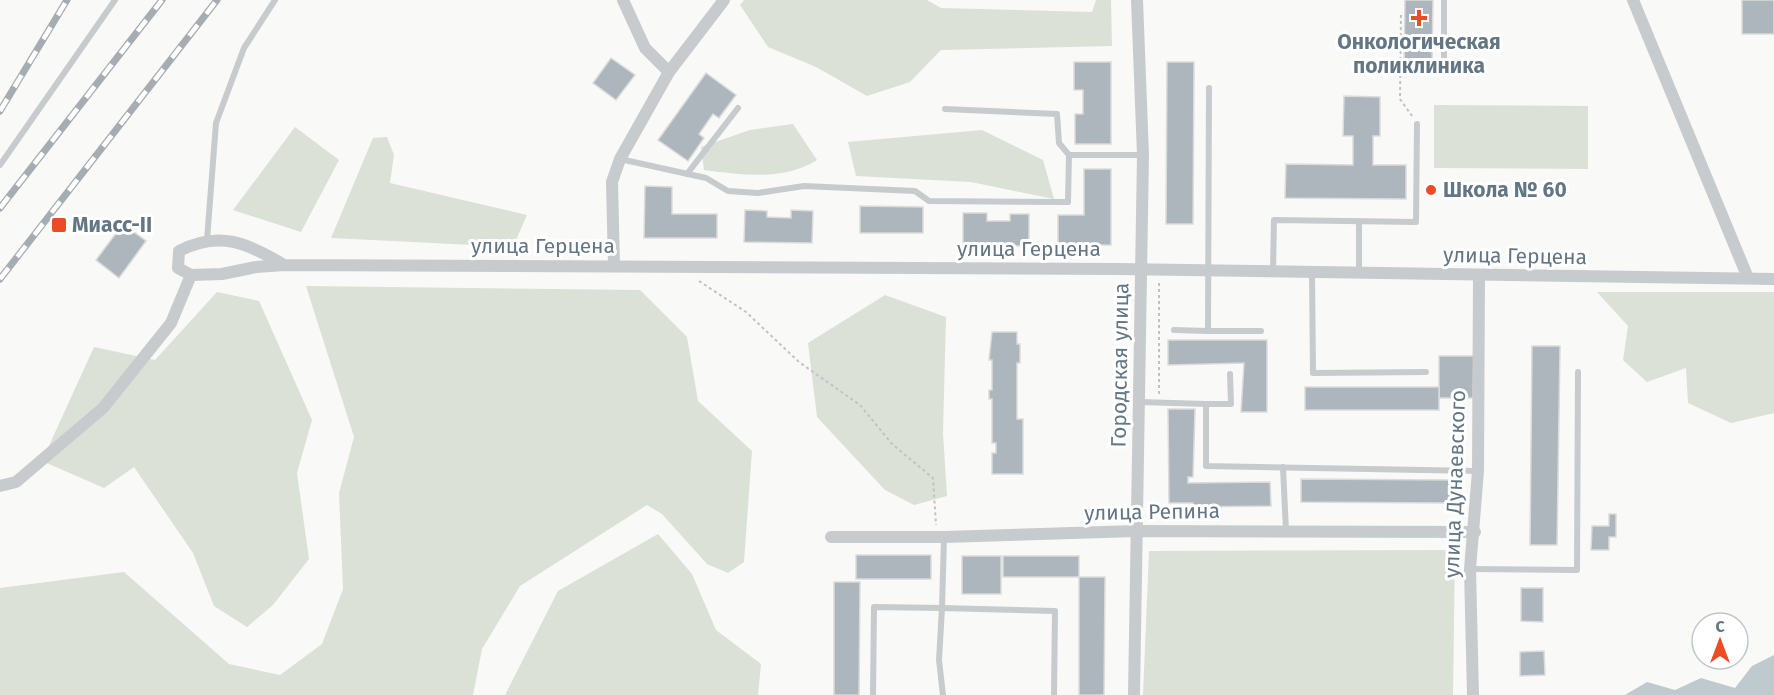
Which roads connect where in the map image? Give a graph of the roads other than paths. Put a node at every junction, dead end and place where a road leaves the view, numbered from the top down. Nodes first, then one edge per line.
1 (115, 0) edge
2 (275, 0) edge
3 (623, 0) edge
4 (724, 0) edge
5 (1137, 0) edge
6 (1444, 0) edge
7 (1633, 0) edge
8 (1444, 58) dead end
9 (669, 72) junction
10 (1209, 88) dead end
11 (738, 108) dead end
12 (945, 109) dead end
13 (1417, 124) road end
14 (1069, 155) junction
15 (1143, 155) junction
16 (620, 159) junction
17 (0, 165) edge
18 (687, 174) junction
19 (1359, 220) junction
20 (207, 240) junction
21 (284, 265) junction
22 (614, 266) junction
23 (1141, 270) junction
24 (1208, 270) junction
25 (1274, 272) junction
26 (1312, 272) junction
27 (1359, 273) junction
28 (191, 275) junction
29 (1479, 275) junction
30 (1748, 278) junction
31 (1774, 279) edge
32 (1174, 330) dead end
33 (1208, 331) junction
34 (1261, 331) dead end
35 (1426, 372) dead end
36 (1578, 372) dead end
37 (1230, 374) dead end
38 (1140, 402) junction
39 (1206, 404) junction
40 (1283, 467) junction
41 (1478, 471) junction
42 (0, 486) edge
43 (1137, 531) junction
44 (1286, 531) junction
45 (1474, 532) junction
46 (831, 537) dead end
47 (944, 537) junction
48 (1470, 569) junction
49 (942, 608) junction
50 (873, 695) edge
51 (943, 695) edge
52 (1054, 695) edge
53 (1134, 695) edge
54 (1473, 695) edge

1 - 17 lane
2 - 20 lane
3 - 9 street
4 - 9 street
5 - 15 street, Городская улица
6 - 8 lane
7 - 30 street
9 - 16 street
10 - 24 lane
11 - 18 lane
12 - 14 lane
13 - 19 lane
14 - 15 lane
14 - 18 lane
15 - 23 street, Городская улица
16 - 18 lane
16 - 22 street
19 - 25 lane
19 - 27 lane
20 - 21 street
20 - 28 street
21 - 22 street, улица Герцена
21 - 28 street, улица Герцена
22 - 23 street, улица Герцена
23 - 24 street, улица Герцена
23 - 38 street, Городская улица
24 - 25 street, улица Герцена
24 - 33 lane
25 - 26 street, улица Герцена
26 - 27 street, улица Герцена
26 - 35 lane
27 - 29 street, улица Герцена
28 - 42 street
29 - 30 street, улица Герцена
29 - 41 street, улица Дунаевского
30 - 31 street, улица Герцена
32 - 33 lane
33 - 34 lane
36 - 48 lane
37 - 39 lane
38 - 39 lane
38 - 43 street, Городская улица
39 - 40 lane
40 - 41 lane
40 - 44 lane
41 - 45 street, улица Дунаевского
43 - 44 street, улица Репина
43 - 47 street, улица Репина
43 - 53 street, Городская улица
44 - 45 street, улица Репина
45 - 48 street, улица Дунаевского
46 - 47 street, улица Репина
47 - 49 lane
48 - 54 street, улица Дунаевского
49 - 50 lane
49 - 51 lane
49 - 52 lane

